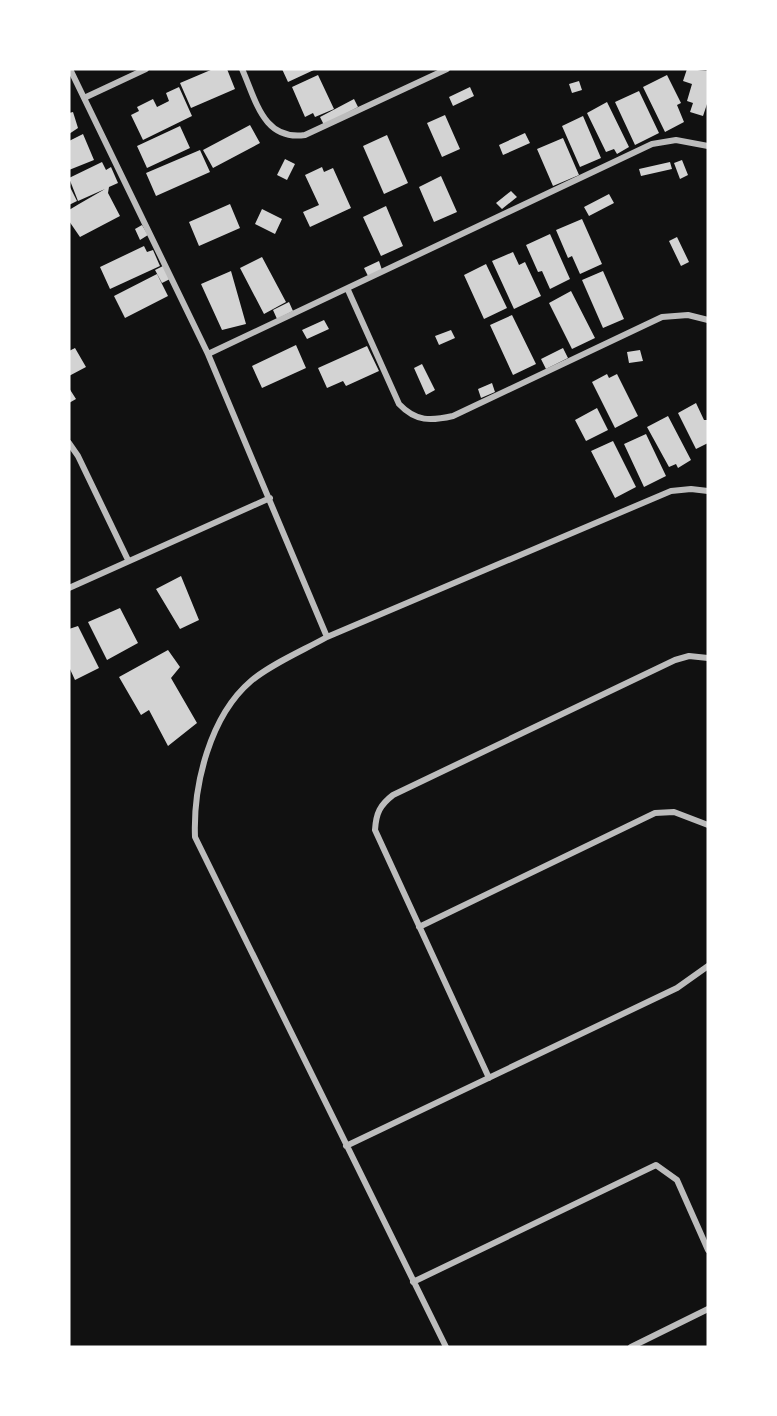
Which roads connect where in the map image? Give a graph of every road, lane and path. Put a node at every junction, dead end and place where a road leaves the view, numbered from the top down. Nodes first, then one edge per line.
1 (70, 69) edge
2 (146, 69) edge
3 (242, 69) edge
4 (447, 69) edge
5 (84, 98) junction
6 (708, 146) edge
7 (348, 290) junction
8 (708, 320) edge
9 (208, 354) junction
10 (69, 443) edge
11 (708, 491) edge
12 (270, 498) junction
13 (128, 560) junction
14 (69, 588) edge
15 (327, 637) junction
16 (708, 658) edge
17 (708, 825) edge
18 (419, 927) junction
19 (708, 966) edge
20 (489, 1078) junction
21 (346, 1146) junction
22 (708, 1250) edge
23 (413, 1282) junction
24 (708, 1309) edge
25 (446, 1347) edge
26 (631, 1347) edge

1 - 5 street
2 - 5 street
3 - 4 street
5 - 9 street
6 - 7 street
7 - 8 street
7 - 9 street
9 - 12 street
10 - 13 street
11 - 15 street
12 - 13 street
12 - 15 street
13 - 14 street
15 - 21 street
16 - 18 street
17 - 18 street
18 - 20 street
19 - 20 street
20 - 21 street
21 - 23 street
22 - 23 street
23 - 25 street
24 - 26 street

